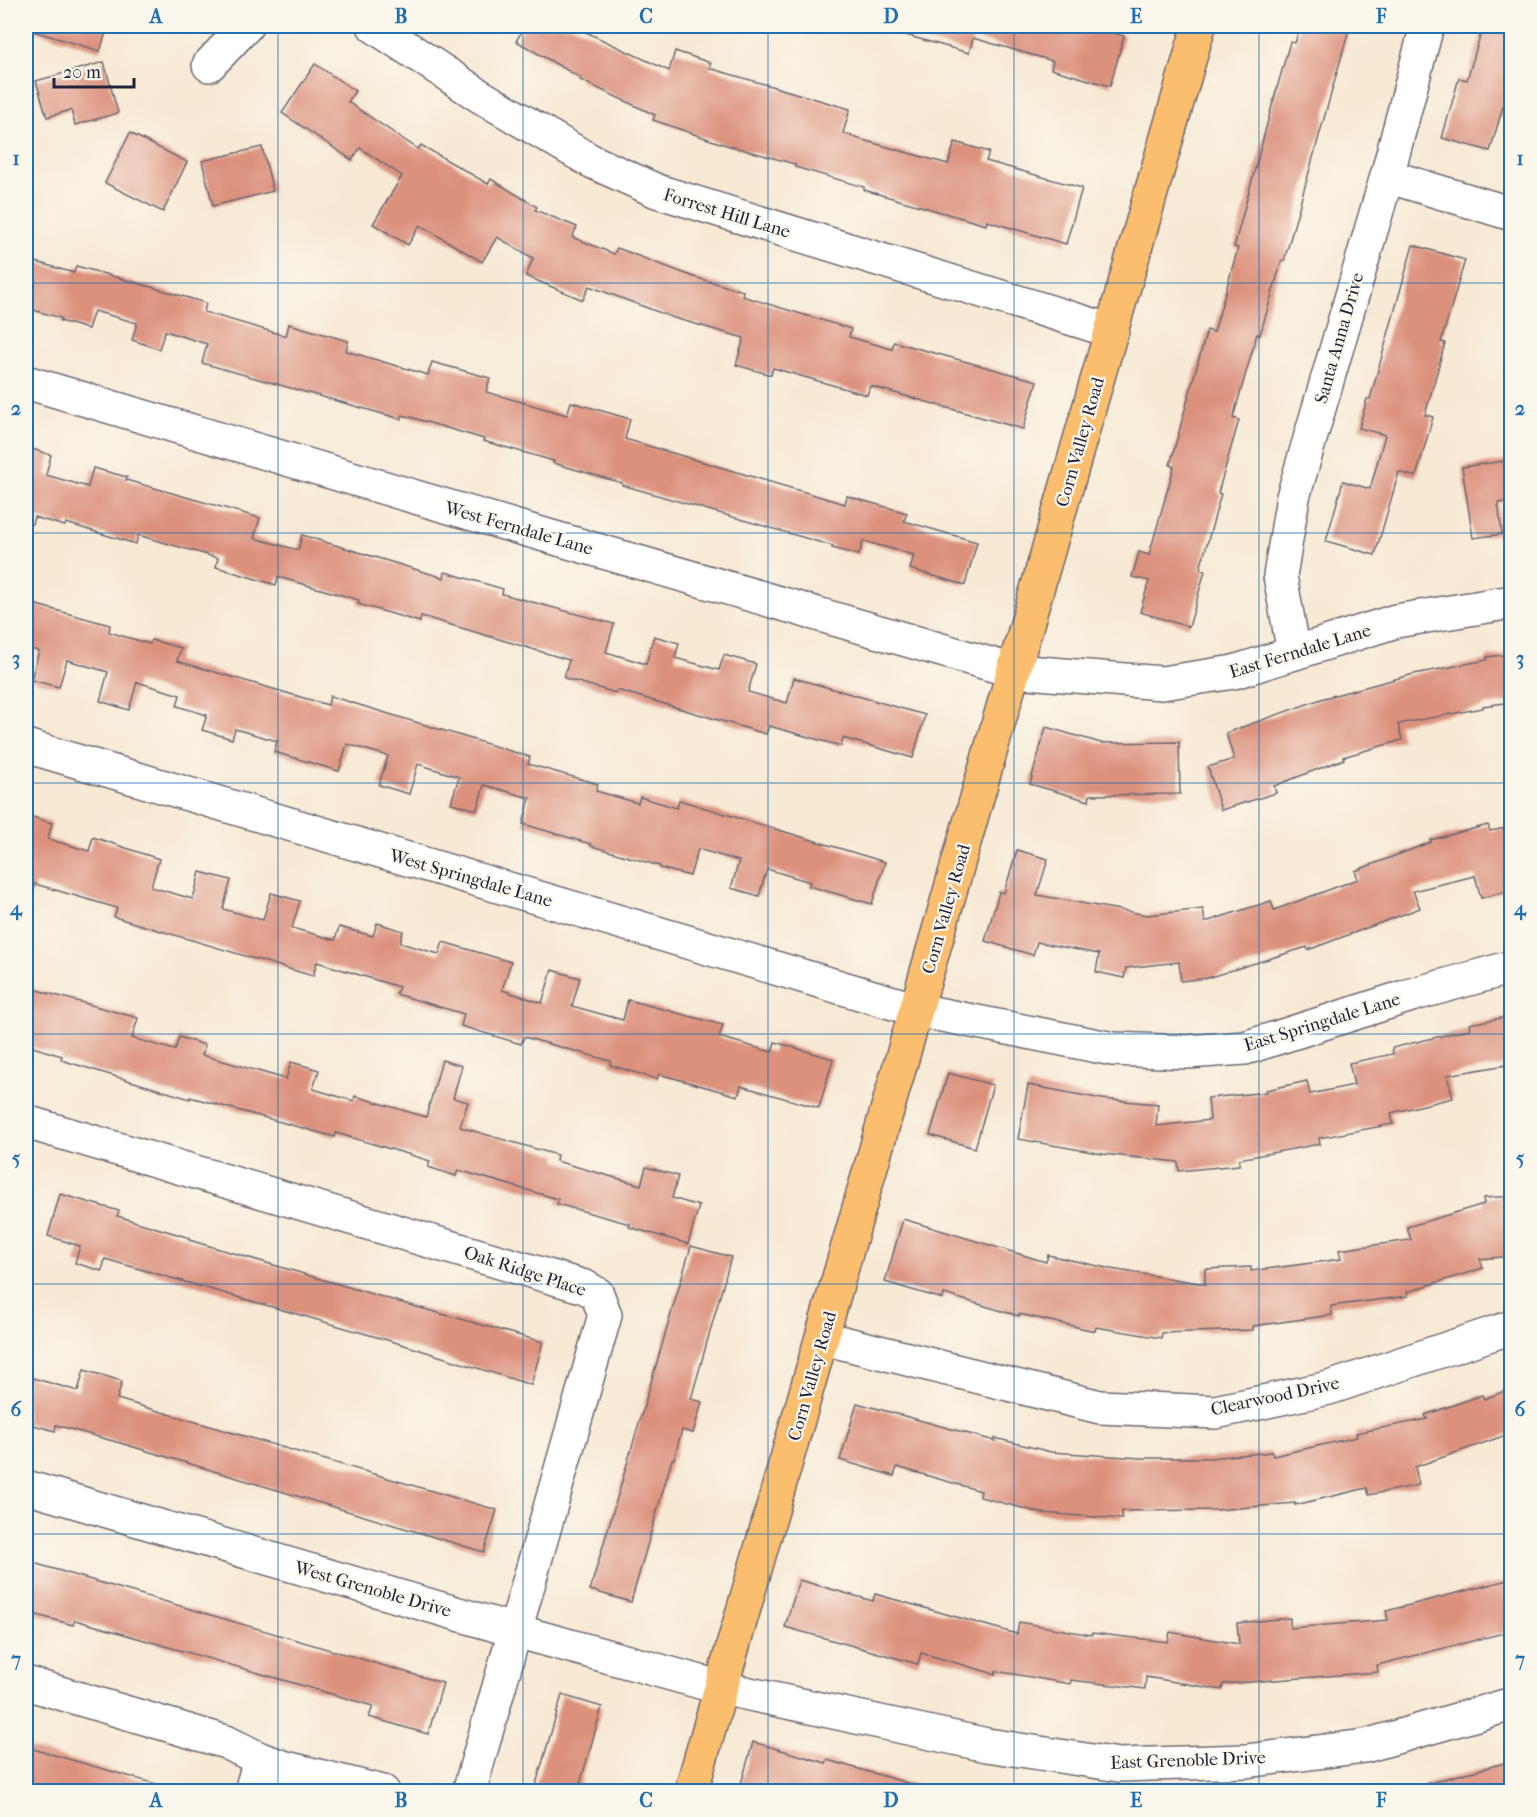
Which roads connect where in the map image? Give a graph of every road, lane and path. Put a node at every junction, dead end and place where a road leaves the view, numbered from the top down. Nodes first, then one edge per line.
1 (246, 26) edge
2 (374, 26) edge
3 (1199, 26) edge
4 (1427, 26) edge
5 (209, 65) dead end
6 (1387, 176) junction
7 (1512, 214) edge
8 (1112, 331) junction
9 (26, 382) edge
10 (1512, 602) edge
11 (1294, 653) junction
12 (1014, 671) junction
13 (26, 746) edge
14 (1512, 967) edge
15 (917, 1010) junction
16 (26, 1122) edge
17 (1512, 1327) edge
18 (823, 1338) junction
19 (26, 1487) edge
20 (516, 1630) junction
21 (26, 1683) edge
22 (722, 1688) junction
23 (1512, 1704) edge
24 (260, 1760) junction
25 (251, 1791) edge
26 (383, 1791) edge
27 (469, 1791) edge
28 (691, 1791) edge

1 - 5 street
2 - 8 street, Forrest Hill Lane
3 - 8 main road, Corn Valley Road
4 - 6 street, Santa Anna Drive
6 - 7 street
6 - 11 street, Santa Anna Drive
8 - 12 main road, Corn Valley Road
9 - 12 street, West Ferndale Lane
10 - 11 street, East Ferndale Lane
11 - 12 street, East Ferndale Lane
12 - 15 main road, Corn Valley Road
13 - 15 street, West Springdale Lane
14 - 15 street, East Springdale Lane
15 - 18 main road, Corn Valley Road
16 - 20 street, Oak Ridge Place
17 - 18 street, Clearwood Drive
18 - 22 main road, Corn Valley Road
19 - 20 street, West Grenoble Drive
20 - 22 street, West Grenoble Drive
20 - 27 street, Oak Ridge Place
21 - 24 street
22 - 23 street, East Grenoble Drive
22 - 28 main road, Corn Valley Road
24 - 25 street
24 - 26 street

